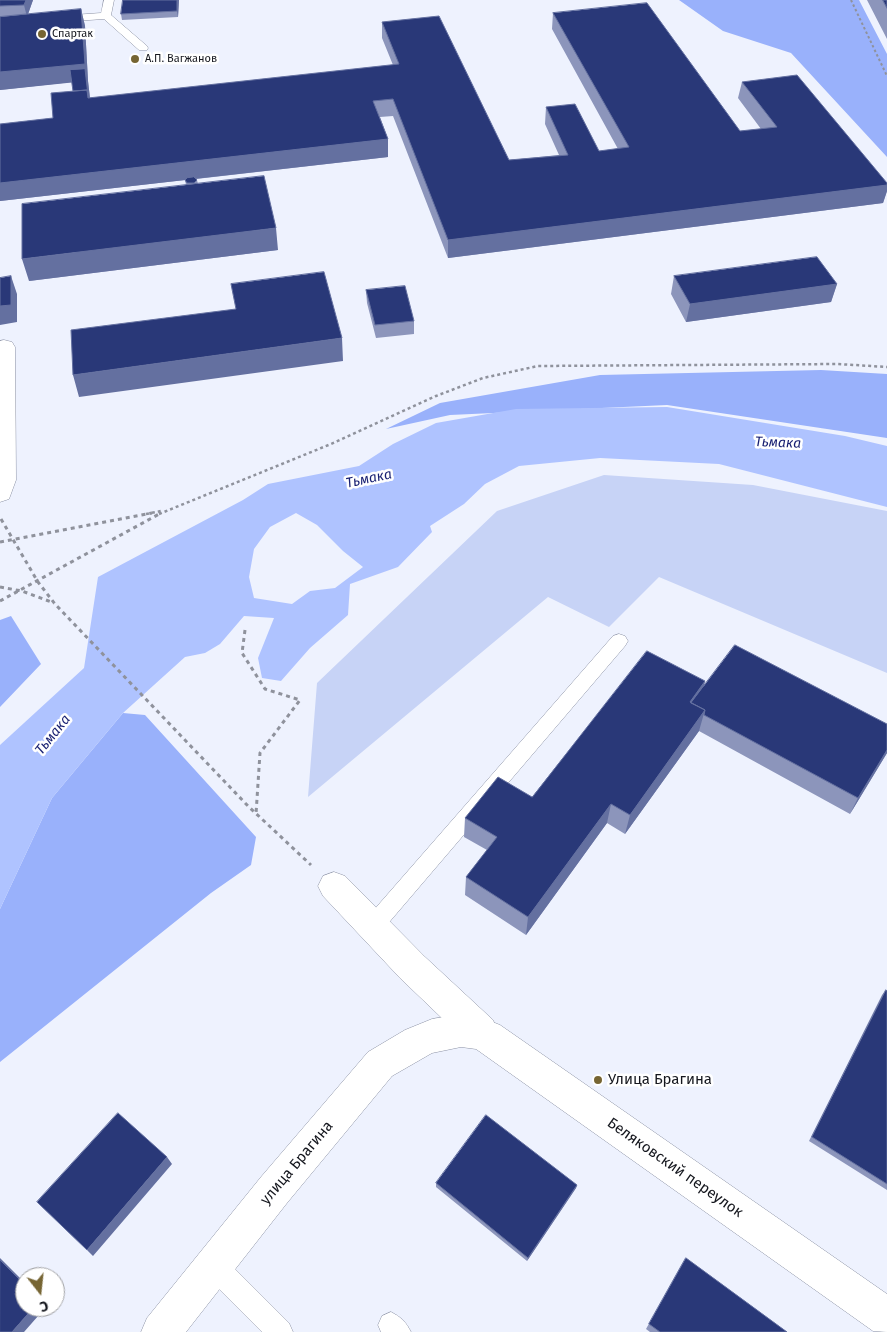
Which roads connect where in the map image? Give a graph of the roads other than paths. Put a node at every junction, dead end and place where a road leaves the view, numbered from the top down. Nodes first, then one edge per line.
1 (109, 0) edge
2 (106, 16) junction
3 (49, 20) edge
4 (143, 48) dead end
5 (4, 348) dead end
6 (0, 493) edge
7 (619, 641) dead end
8 (334, 886) road end
9 (373, 926) junction
10 (470, 1032) junction
11 (214, 1266) junction
12 (887, 1317) edge
13 (161, 1332) edge
14 (280, 1332) edge

1 - 2 lane
2 - 3 lane
2 - 4 lane
5 - 6 street
7 - 9 lane
8 - 9 street, Беляковский переулок
9 - 10 street, Беляковский переулок
10 - 11 street, улица Брагина
10 - 12 street, Беляковский переулок
11 - 13 street, улица Брагина
11 - 14 lane

